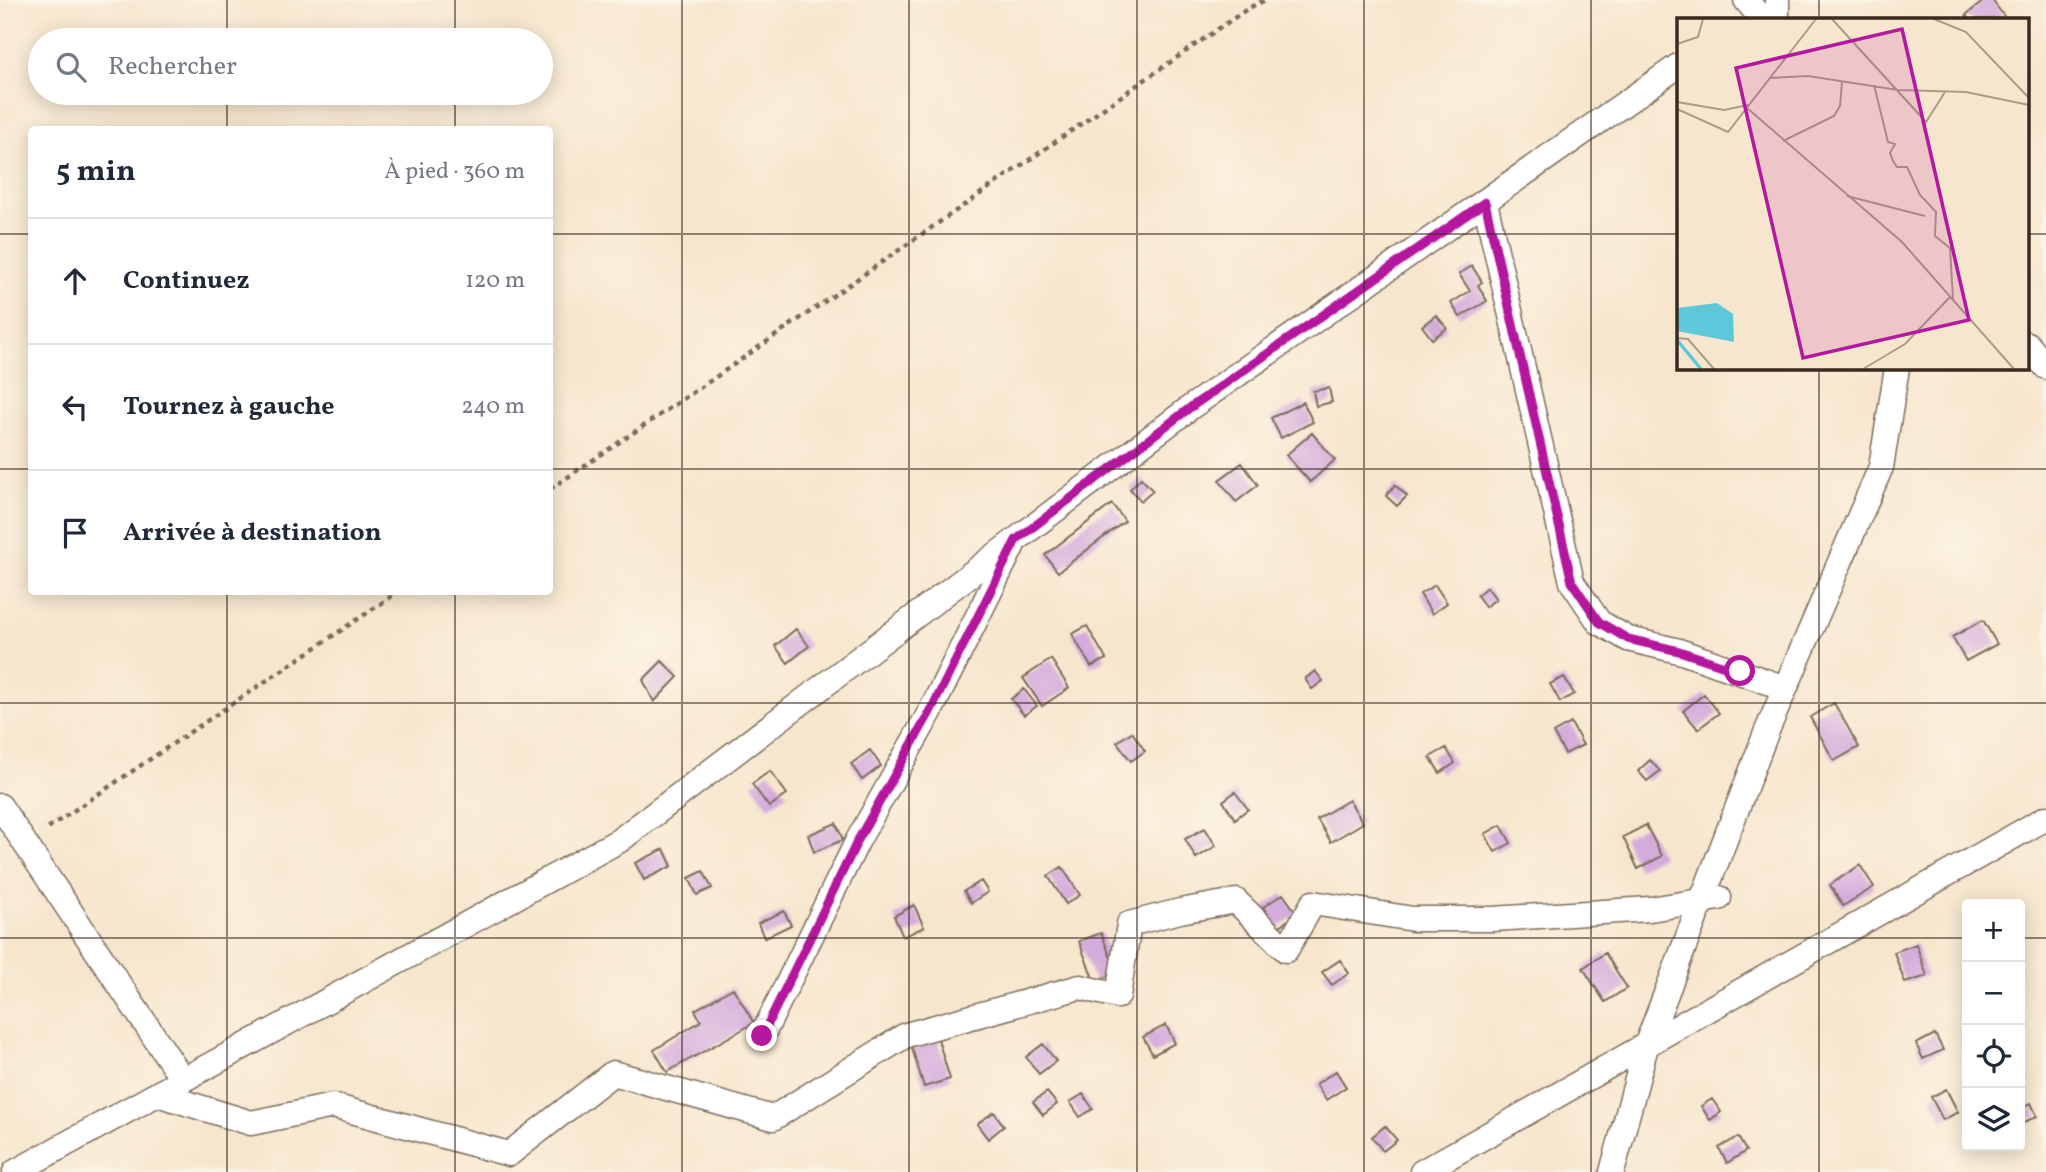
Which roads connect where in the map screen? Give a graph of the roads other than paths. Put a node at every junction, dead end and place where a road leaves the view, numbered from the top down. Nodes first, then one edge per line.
1 (1677, 67) edge
2 (1485, 202) junction
3 (2028, 345) edge
4 (2046, 367) edge
5 (1897, 369) edge
6 (1016, 540) junction
7 (1785, 688) junction
8 (0, 806) edge
9 (2046, 818) edge
10 (1710, 899) junction
11 (762, 1036) dead end
12 (1646, 1046) junction
13 (183, 1080) junction
14 (157, 1094) junction
15 (15, 1172) edge
16 (1422, 1172) edge
17 (1612, 1172) edge

1 - 2 street
2 - 6 street
2 - 7 street
3 - 4 street
5 - 7 street
6 - 11 street
6 - 13 street
7 - 10 street
8 - 13 street
9 - 12 street
10 - 12 street
10 - 14 street
12 - 16 street
12 - 17 street
13 - 14 street
14 - 15 street

